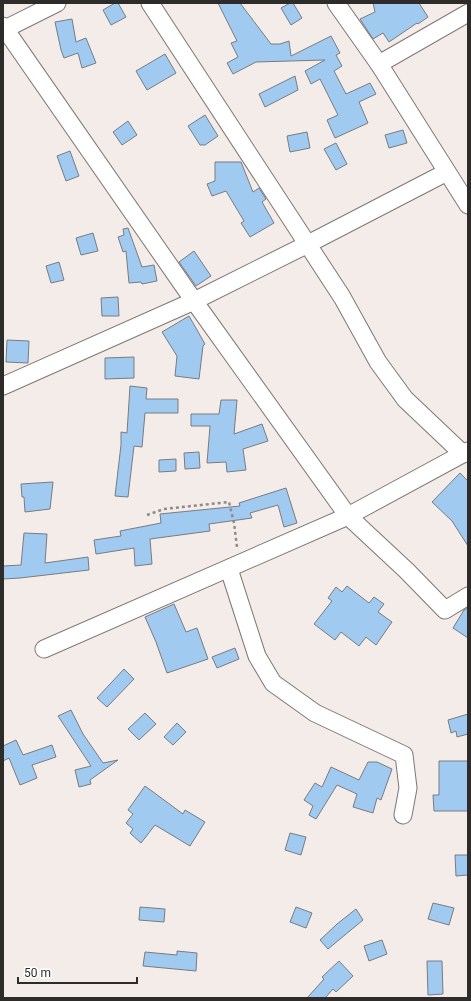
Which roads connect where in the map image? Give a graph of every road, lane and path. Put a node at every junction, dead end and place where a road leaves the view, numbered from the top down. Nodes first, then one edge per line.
1 (57, 3) edge
2 (150, 3) edge
3 (336, 3) edge
4 (468, 13) edge
5 (4, 28) edge
6 (379, 64) junction
7 (447, 172) junction
8 (468, 205) edge
9 (308, 244) junction
10 (194, 301) junction
11 (3, 386) edge
12 (466, 452) edge
13 (147, 515) dead end
14 (348, 516) junction
15 (234, 566) junction
16 (468, 596) edge
17 (44, 649) dead end
18 (403, 814) dead end

1 - 5 street
2 - 9 street
3 - 6 street
4 - 6 street
5 - 10 street
6 - 7 street
7 - 8 street
7 - 9 street
9 - 10 street
9 - 12 street
10 - 11 street
10 - 14 street
12 - 14 street
13 - 15 path
14 - 15 street
14 - 16 street
15 - 17 street
15 - 18 street

